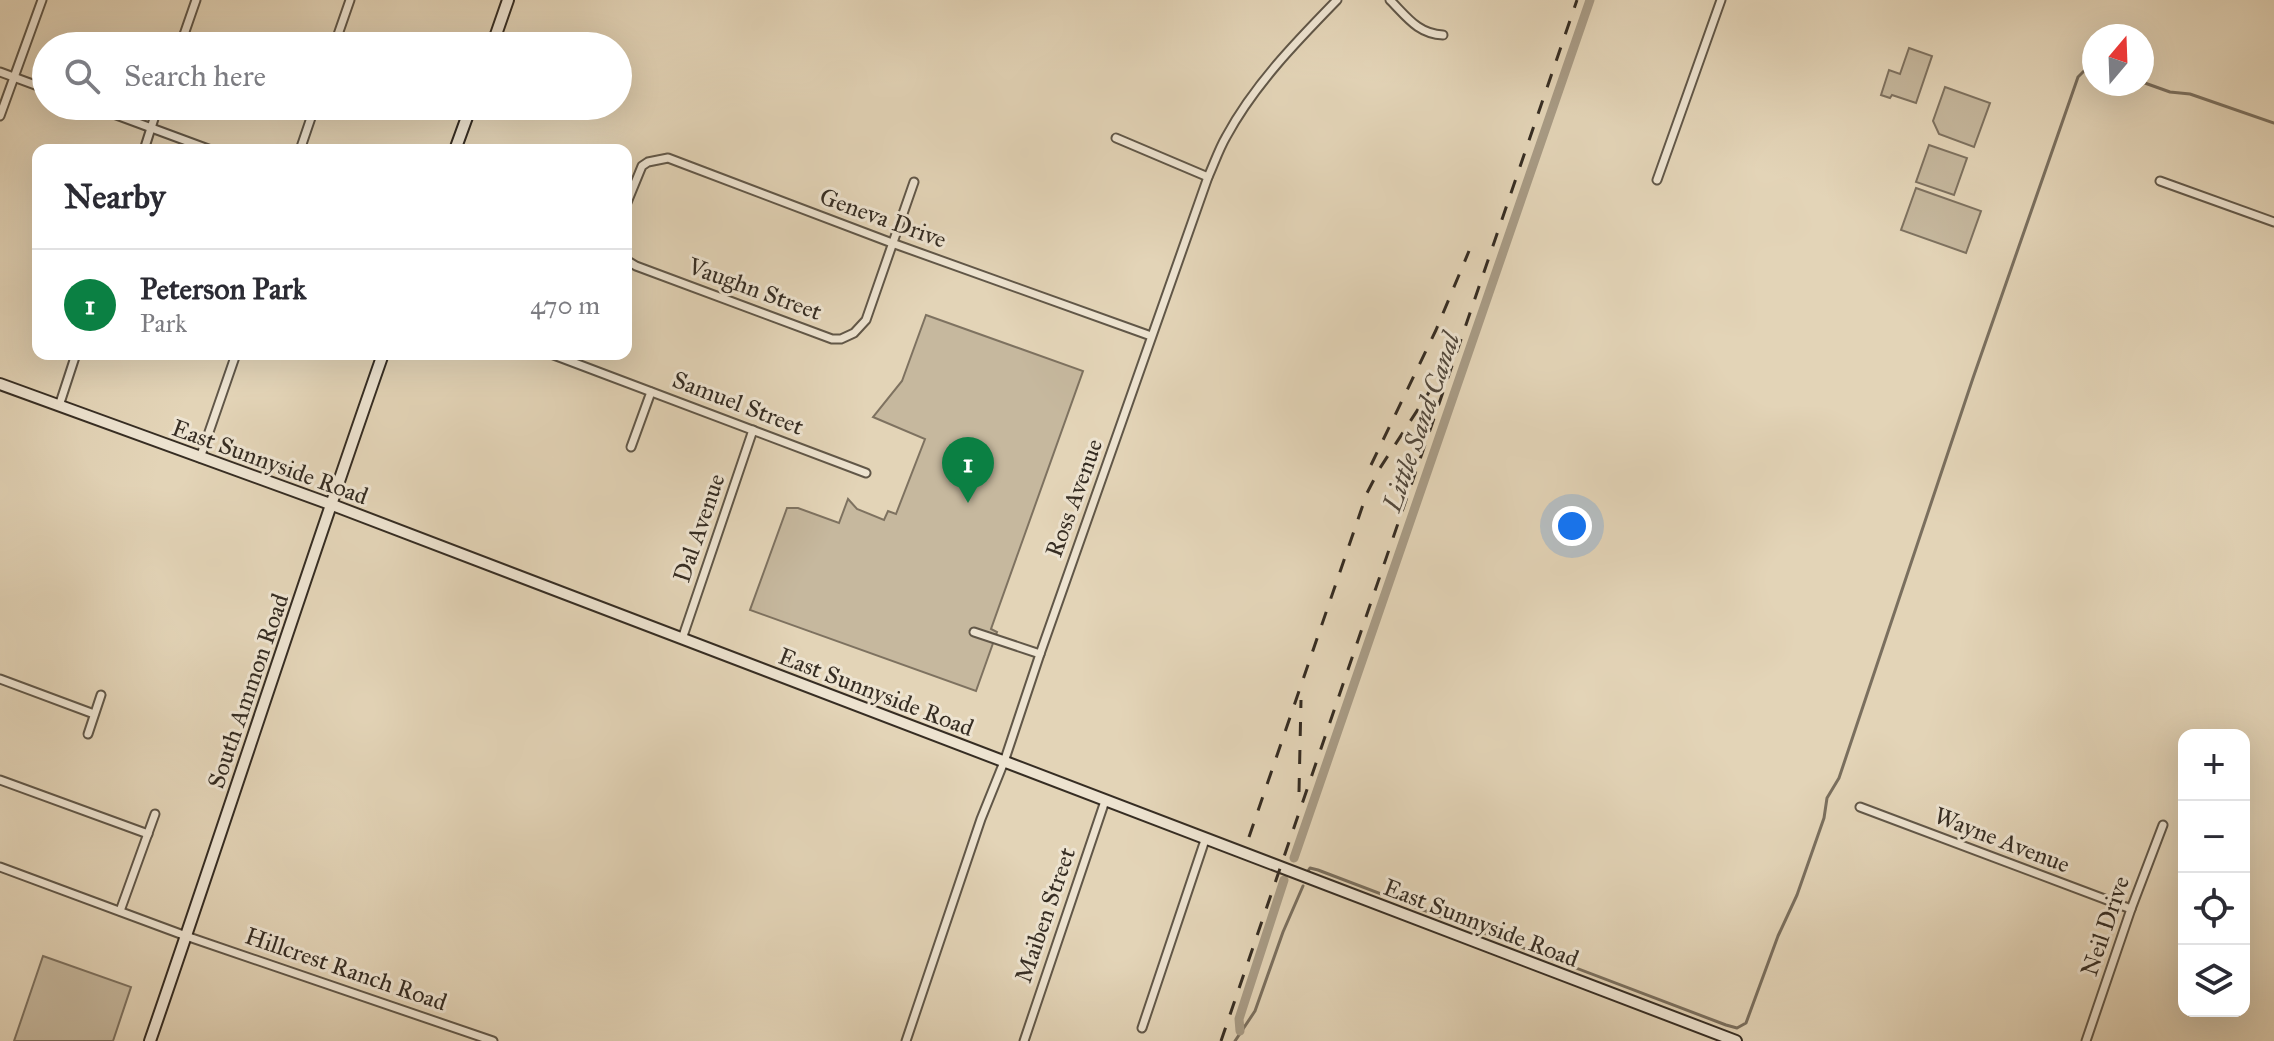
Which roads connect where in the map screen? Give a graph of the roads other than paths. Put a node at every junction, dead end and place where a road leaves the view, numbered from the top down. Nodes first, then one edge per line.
1 (42, 0) edge
2 (196, 0) edge
3 (350, 0) edge
4 (508, 0) edge
5 (1337, 0) edge
6 (1390, 0) edge
7 (1721, 0) edge
8 (185, 32) edge
9 (339, 32) edge
10 (497, 32) edge
11 (1443, 35) dead end
12 (0, 72) edge
13 (14, 77) junction
14 (32, 84) edge
15 (0, 116) edge
16 (129, 120) edge
17 (153, 120) edge
18 (310, 120) edge
19 (466, 120) edge
20 (150, 128) junction
21 (1116, 138) dead end
22 (146, 144) edge
23 (194, 144) edge
24 (302, 144) edge
25 (457, 144) edge
26 (1208, 177) junction
27 (1657, 180) dead end
28 (2160, 181) dead end
29 (914, 182) dead end
30 (632, 190) edge
31 (2274, 222) edge
32 (892, 243) junction
33 (632, 263) edge
34 (1151, 336) junction
35 (74, 360) edge
36 (234, 360) edge
37 (381, 360) edge
38 (567, 360) edge
39 (0, 384) edge
40 (651, 392) junction
41 (59, 406) junction
42 (753, 430) junction
43 (631, 447) dead end
44 (200, 458) junction
45 (866, 473) dead end
46 (330, 504) junction
47 (974, 632) dead end
48 (682, 639) junction
49 (1040, 654) junction
50 (0, 679) edge
51 (101, 695) dead end
52 (94, 714) junction
53 (88, 734) dead end
54 (1004, 762) junction
55 (0, 780) edge
56 (1105, 801) junction
57 (1860, 807) dead end
58 (155, 814) dead end
59 (2163, 825) dead end
60 (148, 834) junction
61 (1205, 840) junction
62 (0, 867) edge
63 (2131, 909) junction
64 (120, 911) junction
65 (186, 936) junction
66 (1142, 1028) dead end
67 (150, 1041) edge
68 (493, 1041) edge
69 (906, 1041) edge
70 (1024, 1041) edge
71 (1736, 1041) edge
72 (2086, 1041) edge

1 - 13 street
2 - 8 street
3 - 9 street
4 - 10 main road
5 - 26 street, Ross Avenue
6 - 11 street
7 - 27 street
12 - 13 street
13 - 14 street
13 - 15 street
16 - 20 street
17 - 20 street
18 - 24 street
19 - 25 main road
20 - 22 street
20 - 23 street
21 - 26 street
26 - 34 street, Ross Avenue
28 - 31 street
29 - 32 street
30 - 32 street, Geneva Drive
32 - 33 street, Vaughn Street
32 - 34 street, Geneva Drive
34 - 49 street, Ross Avenue
35 - 41 street
36 - 44 street
37 - 46 main road, South Ammon Road
38 - 40 street, Samuel Street
39 - 41 main road, East Sunnyside Road
40 - 42 street, Samuel Street
40 - 43 street
41 - 44 main road, East Sunnyside Road
42 - 45 street, Samuel Street
42 - 48 street, Dal Avenue
44 - 46 main road, East Sunnyside Road
46 - 48 main road, East Sunnyside Road
46 - 65 main road, South Ammon Road
47 - 49 street
48 - 54 main road, East Sunnyside Road
49 - 54 street, Ross Avenue
50 - 52 street
51 - 52 street
52 - 53 street
54 - 56 main road, East Sunnyside Road
54 - 69 street, Ross Avenue
55 - 60 street
56 - 61 main road, East Sunnyside Road
56 - 70 street, Maiben Street
57 - 63 street, Wayne Avenue
58 - 60 street
59 - 63 street, Neil Drive
60 - 64 street
61 - 66 street
61 - 71 main road, East Sunnyside Road
62 - 64 street, Hillcrest Ranch Road
63 - 72 street, Neil Drive
64 - 65 street, Hillcrest Ranch Road
65 - 67 main road, South Ammon Road
65 - 68 street, Hillcrest Ranch Road

